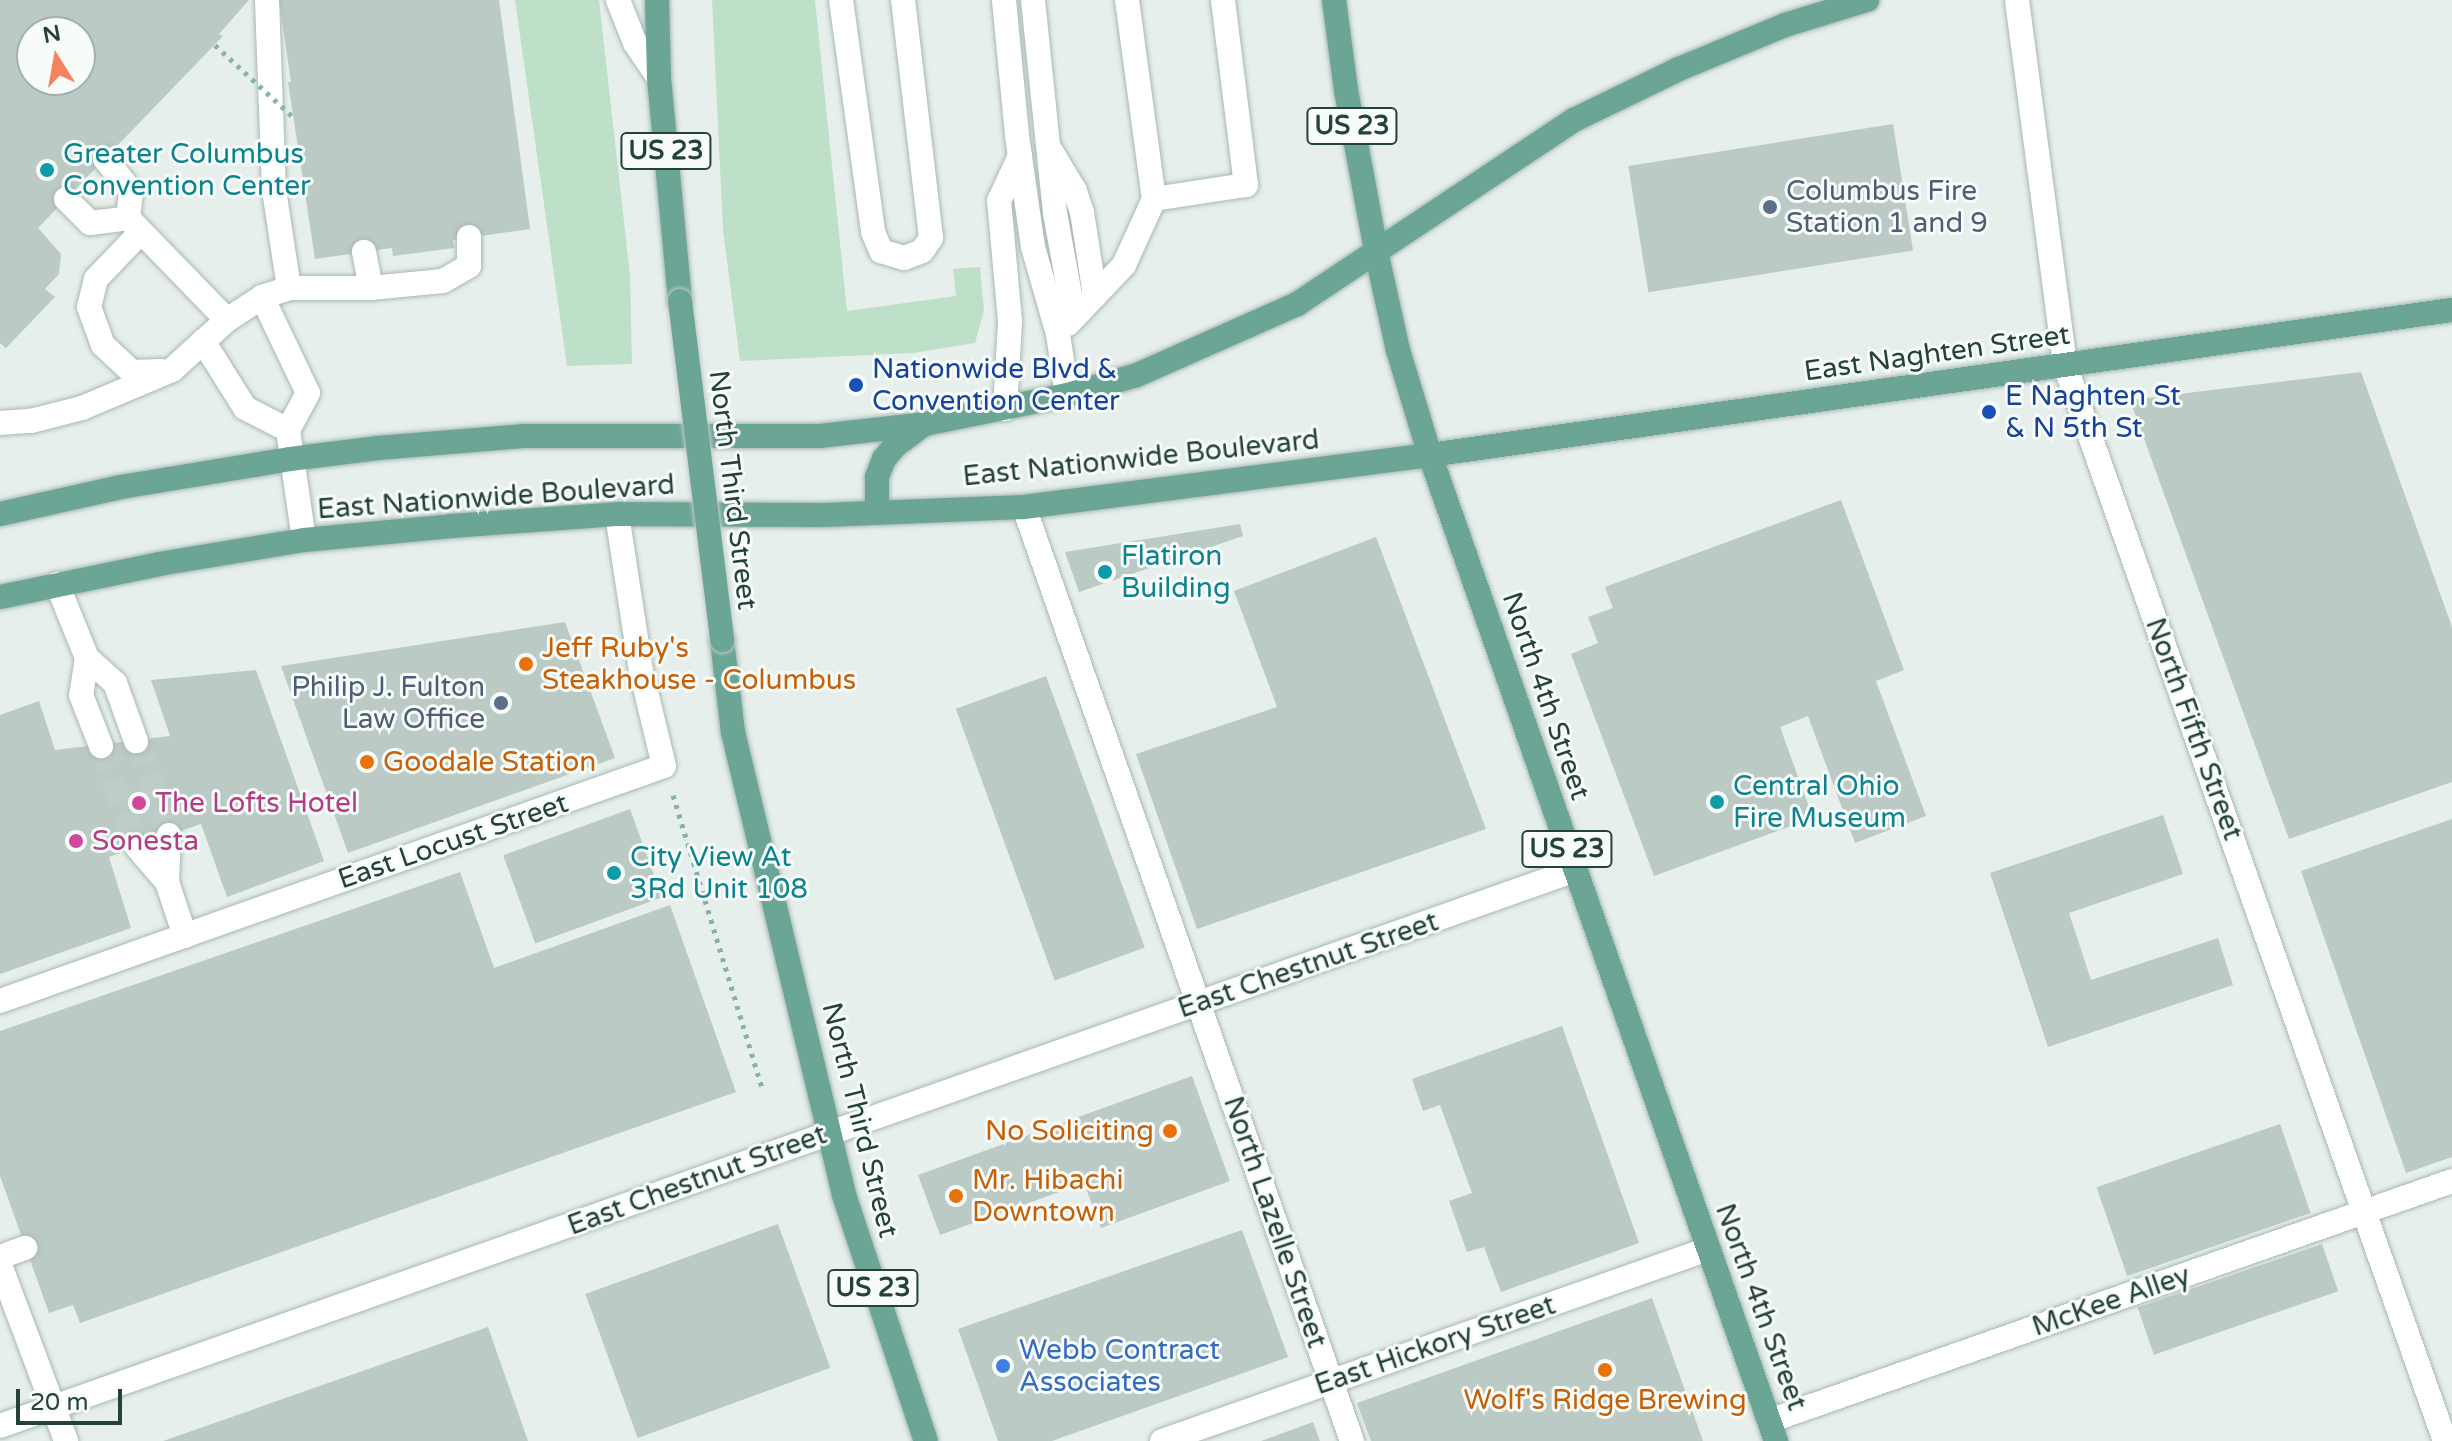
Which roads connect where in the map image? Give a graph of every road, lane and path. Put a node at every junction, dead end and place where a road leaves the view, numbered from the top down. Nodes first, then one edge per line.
1 (267, 0) edge
2 (618, 0) edge
3 (657, 0) edge
4 (841, 0) edge
5 (903, 0) edge
6 (1004, 0) edge
7 (1033, 0) edge
8 (1127, 0) edge
9 (1223, 0) edge
10 (1334, 0) edge
11 (1867, 0) edge
12 (2017, 0) edge
13 (215, 45) dead end
14 (659, 78) junction
15 (292, 116) dead end
16 (1047, 145) junction
17 (1020, 156) junction
18 (105, 159) dead end
19 (66, 199) dead end
20 (1154, 199) junction
21 (134, 225) junction
22 (469, 237) dead end
23 (1376, 251) junction
24 (364, 252) dead end
25 (289, 288) junction
26 (371, 288) junction
27 (1095, 296) junction
28 (262, 297) junction
29 (2452, 310) edge
30 (227, 320) junction
31 (1066, 326) junction
32 (203, 341) junction
33 (2065, 365) junction
34 (172, 370) junction
35 (1067, 395) junction
36 (1005, 409) junction
37 (0, 423) edge
38 (925, 424) junction
39 (288, 430) junction
40 (1430, 455) junction
41 (290, 459) junction
42 (1024, 507) junction
43 (877, 513) junction
44 (0, 514) edge
45 (617, 514) junction
46 (304, 540) junction
47 (57, 584) junction
48 (0, 597) edge
49 (87, 658) junction
50 (136, 741) tunnel mouth
51 (101, 746) tunnel mouth
52 (664, 766) junction
53 (169, 835) tunnel mouth
54 (136, 846) tunnel mouth
55 (1575, 870) junction
56 (167, 882) junction
57 (185, 936) junction
58 (0, 1001) edge
59 (1198, 1004) junction
60 (763, 1092) dead end
61 (829, 1133) junction
62 (2452, 1181) edge
63 (2364, 1212) junction
64 (25, 1248) dead end
65 (1708, 1249) junction
66 (0, 1257) edge
67 (0, 1265) edge
68 (1331, 1382) junction
69 (54, 1407) junction
70 (0, 1426) edge
71 (1772, 1431) edge
72 (66, 1441) edge
73 (926, 1441) edge
74 (1162, 1441) edge
75 (1352, 1441) edge
76 (2445, 1441) edge

1 - 25 street
2 - 14 street
3 - 14 main road, North Third Street / US 23
4 - 5 street
6 - 17 street
7 - 16 street
8 - 20 street
9 - 20 street
10 - 23 main road, North 4th Street / US 23
11 - 23 main road, East Nationwide Boulevard
12 - 33 street, North Fifth Street
13 - 15 path, bridge
14 - 61 main road, North Third Street / US 23, bridge
16 - 27 street
16 - 31 street
17 - 31 street
17 - 36 street
18 - 21 street
19 - 21 street
20 - 27 street
21 - 30 street
21 - 34 street
22 - 26 street
23 - 35 main road, East Nationwide Boulevard
23 - 40 main road, North 4th Street / US 23
24 - 26 street
25 - 26 street
25 - 28 street
27 - 31 street
28 - 30 street
28 - 39 street
29 - 33 main road, East Naghten Street
30 - 32 street
31 - 35 street
32 - 34 street
32 - 39 street
33 - 40 main road, East Naghten Street
33 - 63 street, North Fifth Street
34 - 37 street
35 - 36 main road, East Nationwide Boulevard
36 - 38 main road, East Nationwide Boulevard
38 - 41 main road, East Nationwide Boulevard
38 - 43 main road
39 - 41 street
40 - 42 main road, East Nationwide Boulevard
40 - 55 main road, North 4th Street / US 23
41 - 44 main road, East Nationwide Boulevard
41 - 46 street
42 - 43 main road, East Nationwide Boulevard
42 - 59 street, North Lazelle Street
43 - 45 main road, East Nationwide Boulevard
45 - 46 main road, East Nationwide Boulevard
45 - 52 street
46 - 47 main road, East Nationwide Boulevard
47 - 48 main road, East Nationwide Boulevard
47 - 49 street
49 - 50 street
49 - 51 street
52 - 57 street, East Locust Street
52 - 60 path
53 - 56 street
54 - 56 street
55 - 59 street, East Chestnut Street
55 - 65 main road, North 4th Street / US 23
56 - 57 street
57 - 58 street, East Locust Street
59 - 61 street, East Chestnut Street
59 - 68 street, North Lazelle Street
61 - 69 street, East Chestnut Street
61 - 73 main road, North Third Street / US 23
62 - 63 street, McKee Alley
63 - 71 street, McKee Alley
63 - 76 street, North Fifth Street
64 - 66 street
65 - 68 street, East Hickory Street
65 - 71 main road, North 4th Street / US 23
67 - 69 street
68 - 74 street, East Hickory Street
68 - 75 street, North Lazelle Street
69 - 70 street, East Chestnut Street
69 - 72 street

